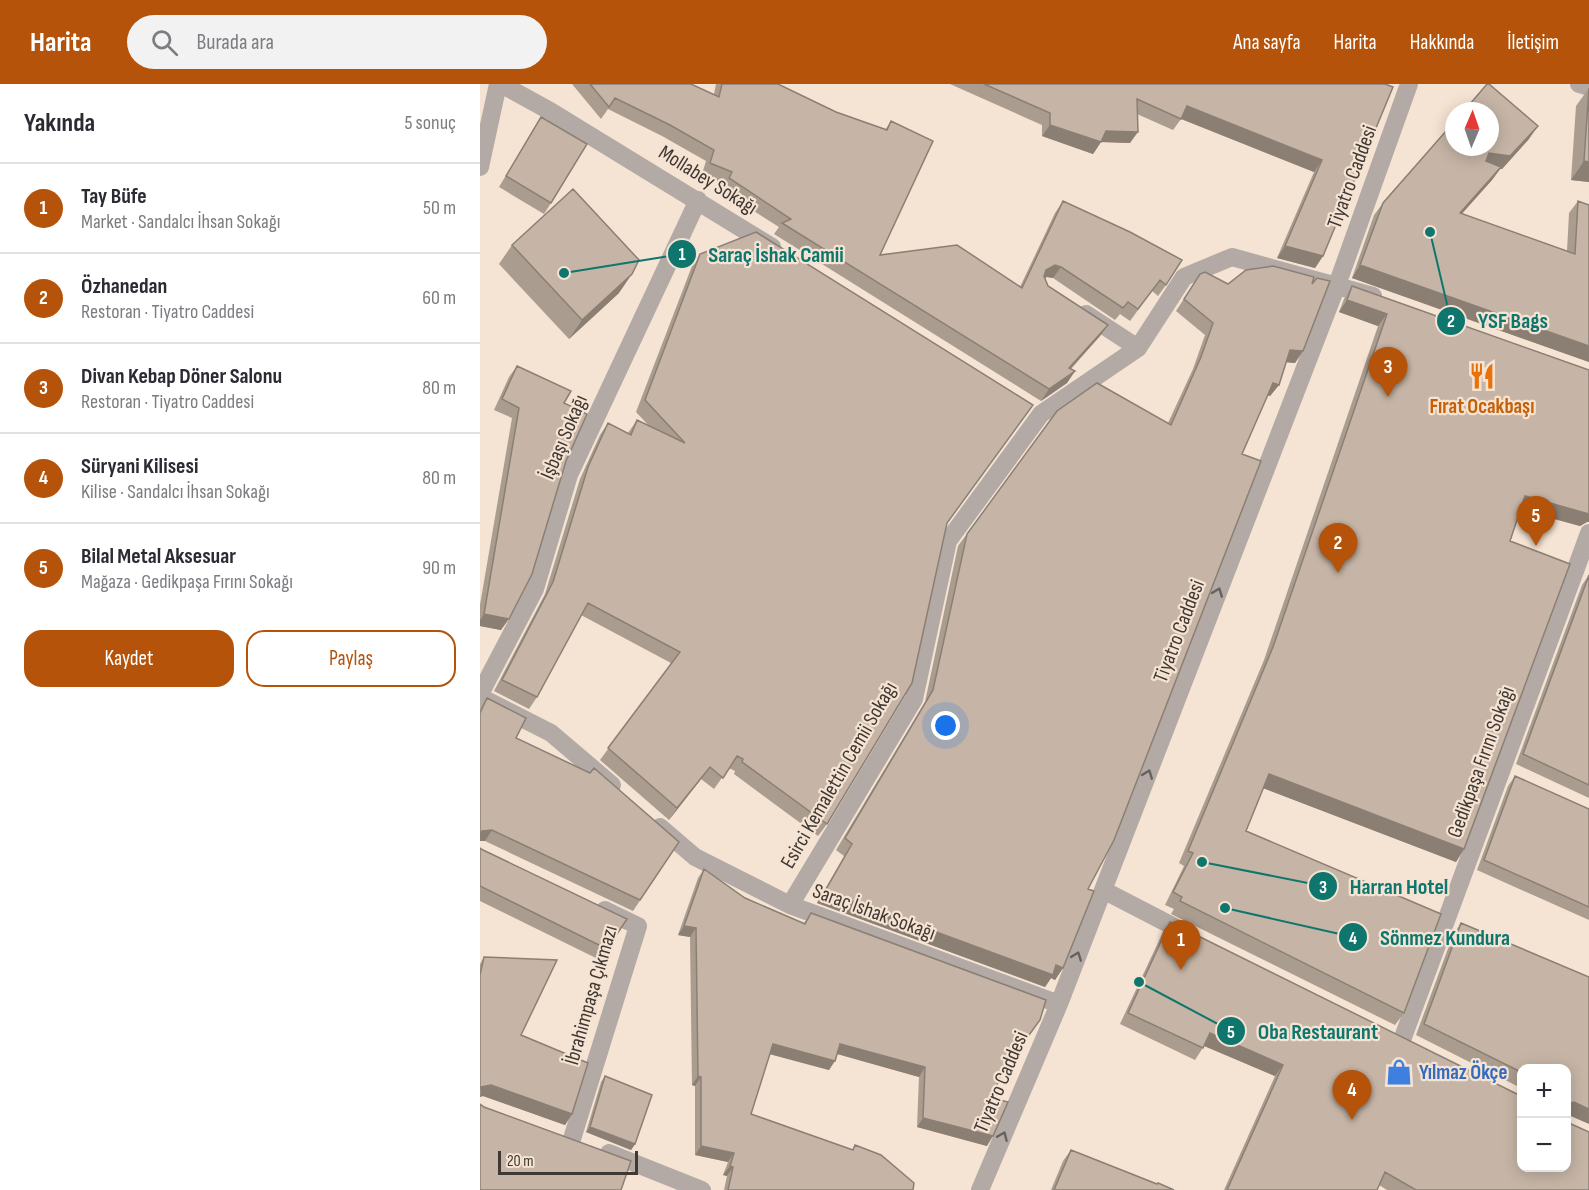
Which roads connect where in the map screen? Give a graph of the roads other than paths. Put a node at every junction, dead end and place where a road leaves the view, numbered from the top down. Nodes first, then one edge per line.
1 (499, 84) edge
2 (1409, 84) edge
3 (1579, 84) edge
4 (1589, 87) edge
5 (480, 167) edge
6 (698, 200) junction
7 (789, 257) edge
8 (1337, 285) junction
9 (1394, 303) edge
10 (1074, 306) edge
11 (1138, 348) junction
12 (1589, 533) edge
13 (480, 695) edge
14 (623, 795) edge
15 (650, 818) edge
16 (1103, 890) junction
17 (585, 901) edge
18 (790, 905) junction
19 (1200, 940) edge
20 (1059, 1004) junction
21 (1422, 1050) edge
22 (552, 1132) edge
23 (572, 1139) junction
24 (700, 1190) edge
25 (980, 1190) edge

1 - 5 street
1 - 6 street, Mollabey Sokağı
2 - 8 street, Tiyatro Caddesi
3 - 4 street
6 - 7 street, Mollabey Sokağı
6 - 13 street, İşbaşı Sokağı
8 - 9 street, Esirci Kemalettin Cemii Sokağı
8 - 11 street, Esirci Kemalettin Cemii Sokağı
16 -> 8 street, Tiyatro Caddesi
10 - 11 street
11 - 18 street, Esirci Kemalettin Cemii Sokağı
12 - 21 street, Gedikpaşa Fırını Sokağı
13 - 14 street
15 - 18 street, Saraç İshak Sokağı
16 - 19 street
20 -> 16 street, Tiyatro Caddesi
17 - 23 street, İbrahimpaşa Çıkmazı
18 - 20 street, Saraç İshak Sokağı
25 -> 20 street, Tiyatro Caddesi
22 - 23 street
23 - 24 street

